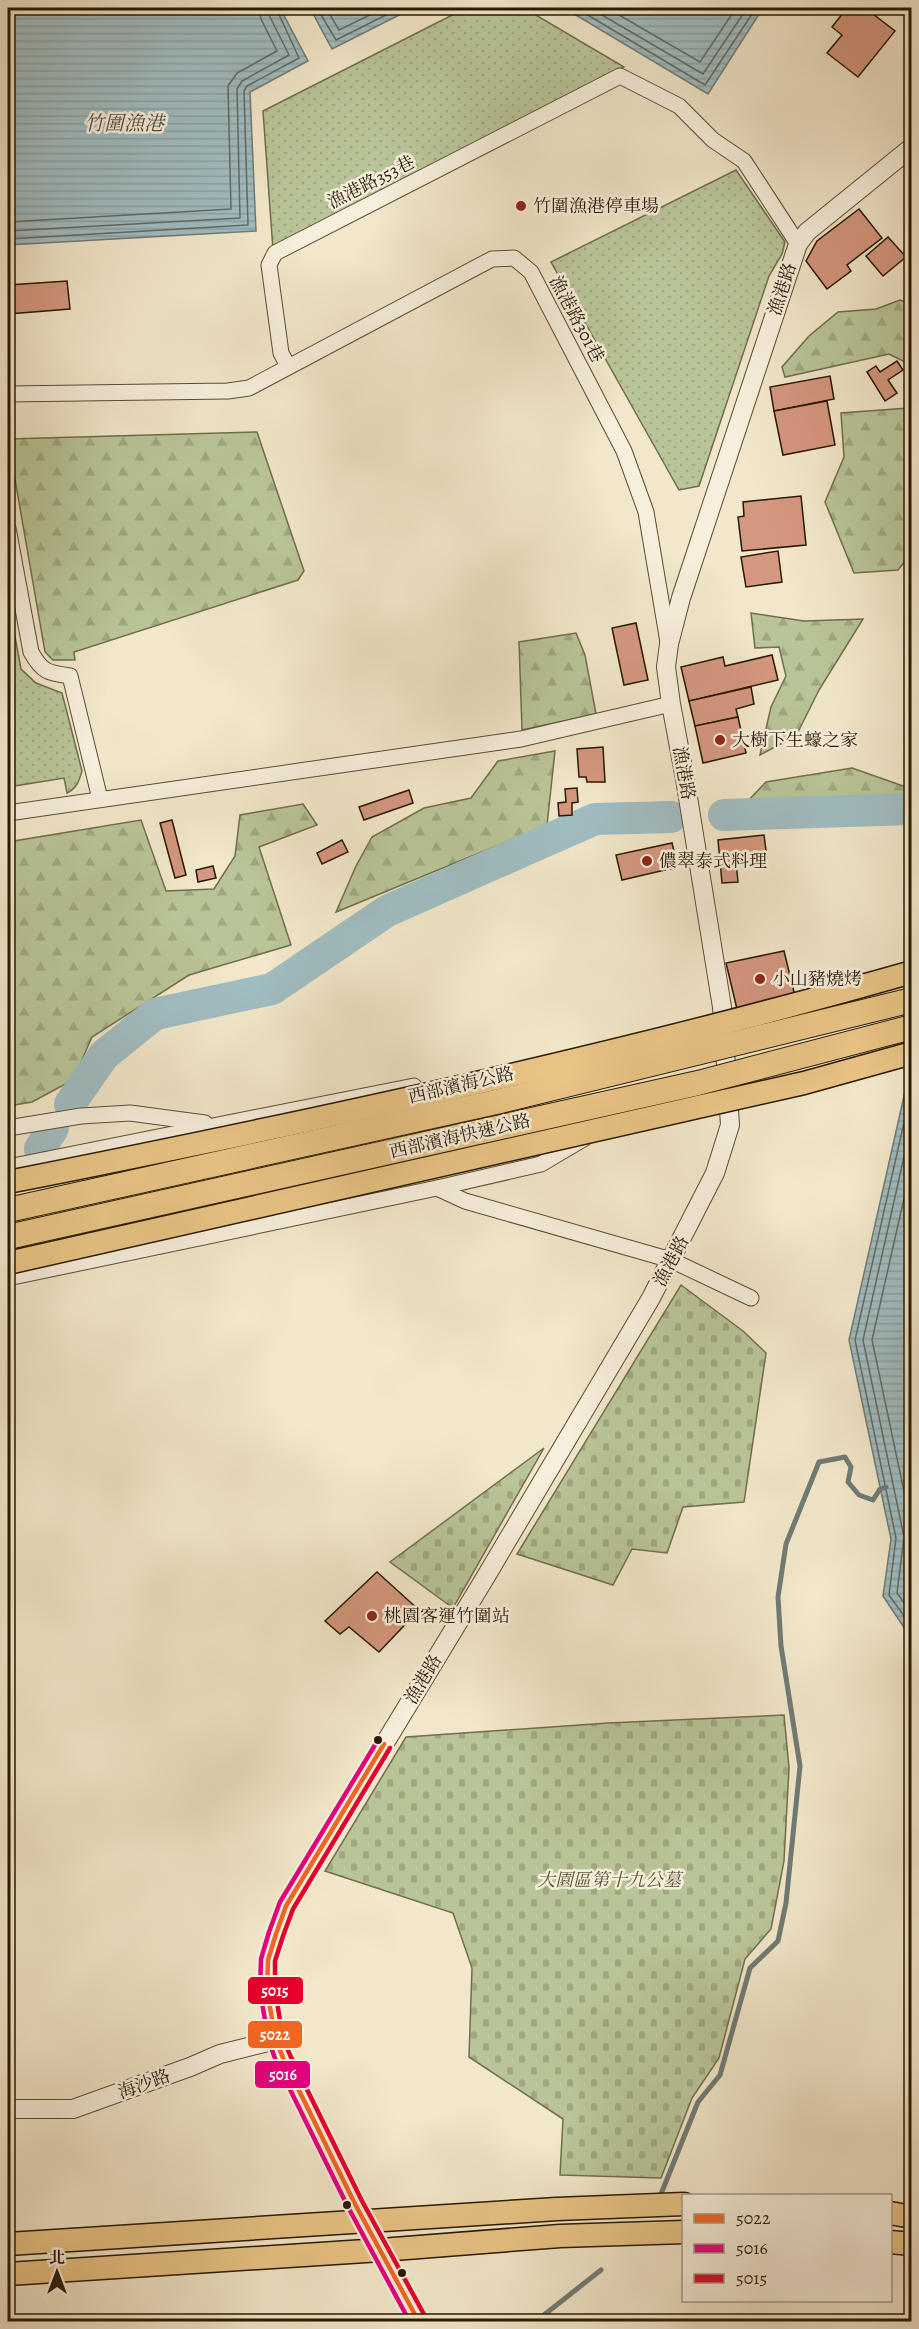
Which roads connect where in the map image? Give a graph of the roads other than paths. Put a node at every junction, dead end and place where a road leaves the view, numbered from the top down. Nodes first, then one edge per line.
1 (912, 147) edge
2 (798, 244) junction
3 (288, 366) junction
4 (8, 394) edge
5 (8, 528) edge
6 (669, 644) junction
7 (671, 704) junction
8 (100, 799) junction
9 (8, 813) edge
10 (912, 972) edge
11 (912, 1000) edge
12 (912, 1027) edge
13 (724, 1041) junction
14 (912, 1053) edge
15 (728, 1088) junction
16 (217, 1125) junction
17 (8, 1128) edge
18 (8, 1167) edge
19 (8, 1182) edge
20 (437, 1188) junction
21 (8, 1210) edge
22 (8, 1237) edge
23 (671, 1260) junction
24 (8, 1263) edge
25 (8, 1278) edge
26 (751, 1298) dead end
27 (276, 2040) junction
28 (8, 2109) edge
29 (682, 2204) edge
30 (892, 2214) edge
31 (912, 2217) edge
32 (366, 2221) junction
33 (682, 2232) edge
34 (892, 2242) edge
35 (8, 2244) edge
36 (912, 2244) edge
37 (381, 2250) junction
38 (8, 2274) edge
39 (419, 2322) edge

1 - 2 street, 漁港路
2 - 3 street, 漁港路353巷
2 - 6 street, 漁港路
3 - 4 street
3 - 6 street, 漁港路301巷
5 - 8 street
6 - 7 street, 漁港路
7 - 8 street
7 - 13 street, 漁港路
8 - 9 street
10 - 19 main road, 西部濱海公路, bridge
11 - 21 highway, 西部濱海快速公路, bridge
12 - 22 highway, 西部濱海快速公路, bridge
13 - 15 street, 漁港路
13 - 16 street
14 - 24 main road, bridge
15 - 20 street
15 - 23 street, 漁港路
16 - 17 street
16 - 18 street
20 - 23 street
20 - 25 street
23 - 26 street
23 - 27 street, 漁港路
27 - 28 street, 海沙路
27 - 32 street, 漁港路
29 - 32 main road
30 - 31 main road
32 - 35 main road
32 - 37 street, 漁港路
33 - 37 main road
34 - 36 main road
37 - 38 main road
37 - 39 street, 漁港路

